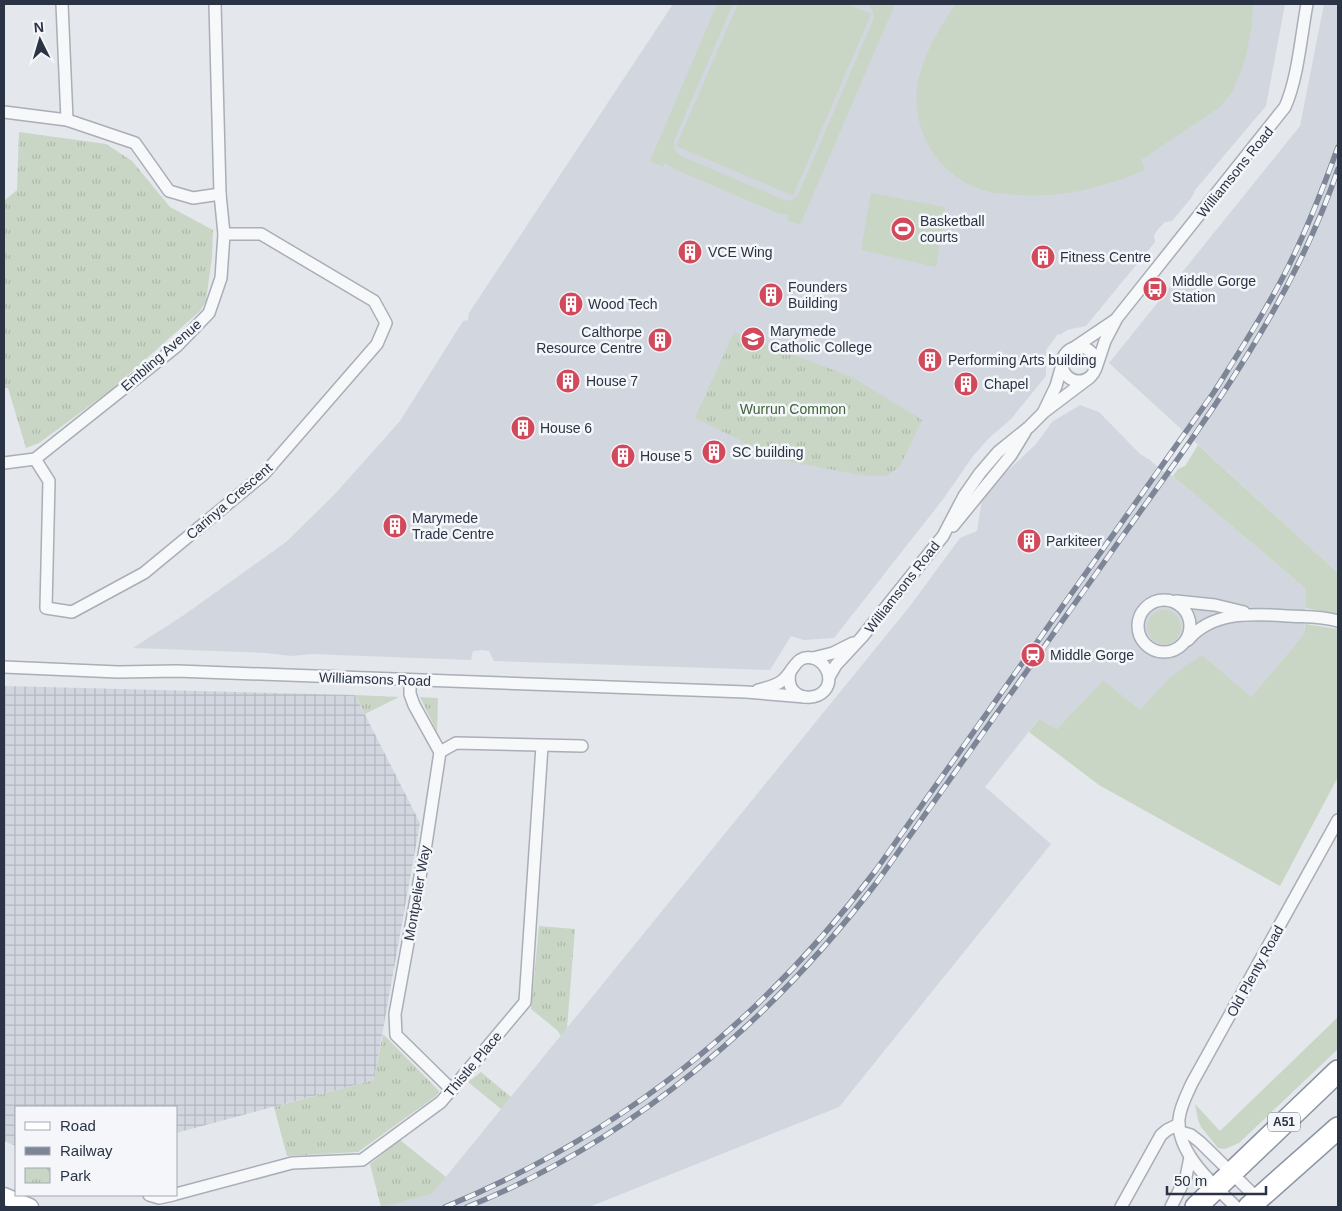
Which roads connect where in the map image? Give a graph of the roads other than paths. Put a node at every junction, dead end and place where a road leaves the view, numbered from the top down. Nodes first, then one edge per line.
1 (62, 4) edge
2 (215, 4) edge
3 (1307, 4) edge
4 (4, 112) edge
5 (67, 120) junction
6 (220, 194) junction
7 (224, 234) junction
8 (1118, 318) junction
9 (1075, 347) junction
10 (1062, 365) junction
11 (1096, 368) junction
12 (1089, 378) junction
13 (1044, 412) junction
14 (1026, 432) junction
15 (35, 459) junction
16 (4, 463) edge
17 (943, 536) junction
18 (1169, 600) junction
19 (1250, 614) junction
20 (1338, 621) edge
21 (862, 637) junction
22 (1186, 642) junction
23 (813, 658) junction
24 (4, 667) edge
25 (790, 672) junction
26 (829, 677) junction
27 (410, 680) junction
28 (746, 692) junction
29 (805, 697) junction
30 (542, 746) junction
31 (582, 746) dead end
32 (440, 752) junction
33 (1338, 820) edge
34 (1338, 1071) edge
35 (452, 1090) junction
36 (1180, 1128) junction
37 (1338, 1128) edge
38 (1190, 1157) junction
39 (1224, 1180) junction
40 (178, 1193) edge
41 (4, 1196) edge
42 (153, 1196) edge
43 (169, 1196) edge
44 (1253, 1203) edge
45 (30, 1207) edge
46 (1121, 1207) edge
47 (1171, 1207) edge
48 (1196, 1207) edge
49 (1236, 1207) edge

1 - 5 street
2 - 6 street, Embling Avenue
3 - 8 street, Williamsons Road
4 - 5 street
5 - 6 street
6 - 7 street, Embling Avenue
7 - 15 street, Embling Avenue
7 - 15 street, Carinya Crescent
8 - 9 street, Williamsons Road
8 - 11 street, Williamsons Road
9 - 10 street
9 - 11 street
10 - 12 street
10 - 13 street, Williamsons Road
11 - 12 street
12 - 13 street, Williamsons Road
13 - 14 street, Williamsons Road
14 - 17 street, Williamsons Road
14 - 17 street, Williamsons Road
15 - 16 street
17 - 21 street, Williamsons Road
18 - 19 street
18 - 22 street
18 - 22 street
19 - 20 street
19 - 22 street
21 - 23 street, Williamsons Road
21 - 26 street, Williamsons Road
23 - 25 street
23 - 26 street
24 - 27 street, Williamsons Road
25 - 28 street, Williamsons Road
25 - 29 street
26 - 29 street
27 - 28 street, Williamsons Road
27 - 32 street
28 - 29 street, Williamsons Road
30 - 31 street
30 - 32 street
30 - 35 street, Thistle Place
32 - 35 street, Montpelier Way
33 - 36 street, Old Plenty Road
34 - 39 highway, A51
35 - 40 street, Thistle Place
36 - 38 street
36 - 39 street
36 - 46 street
37 - 44 highway
38 - 39 street
38 - 47 street
39 - 44 street
39 - 48 highway, A51
39 - 49 street
41 - 45 street
42 - 43 street

